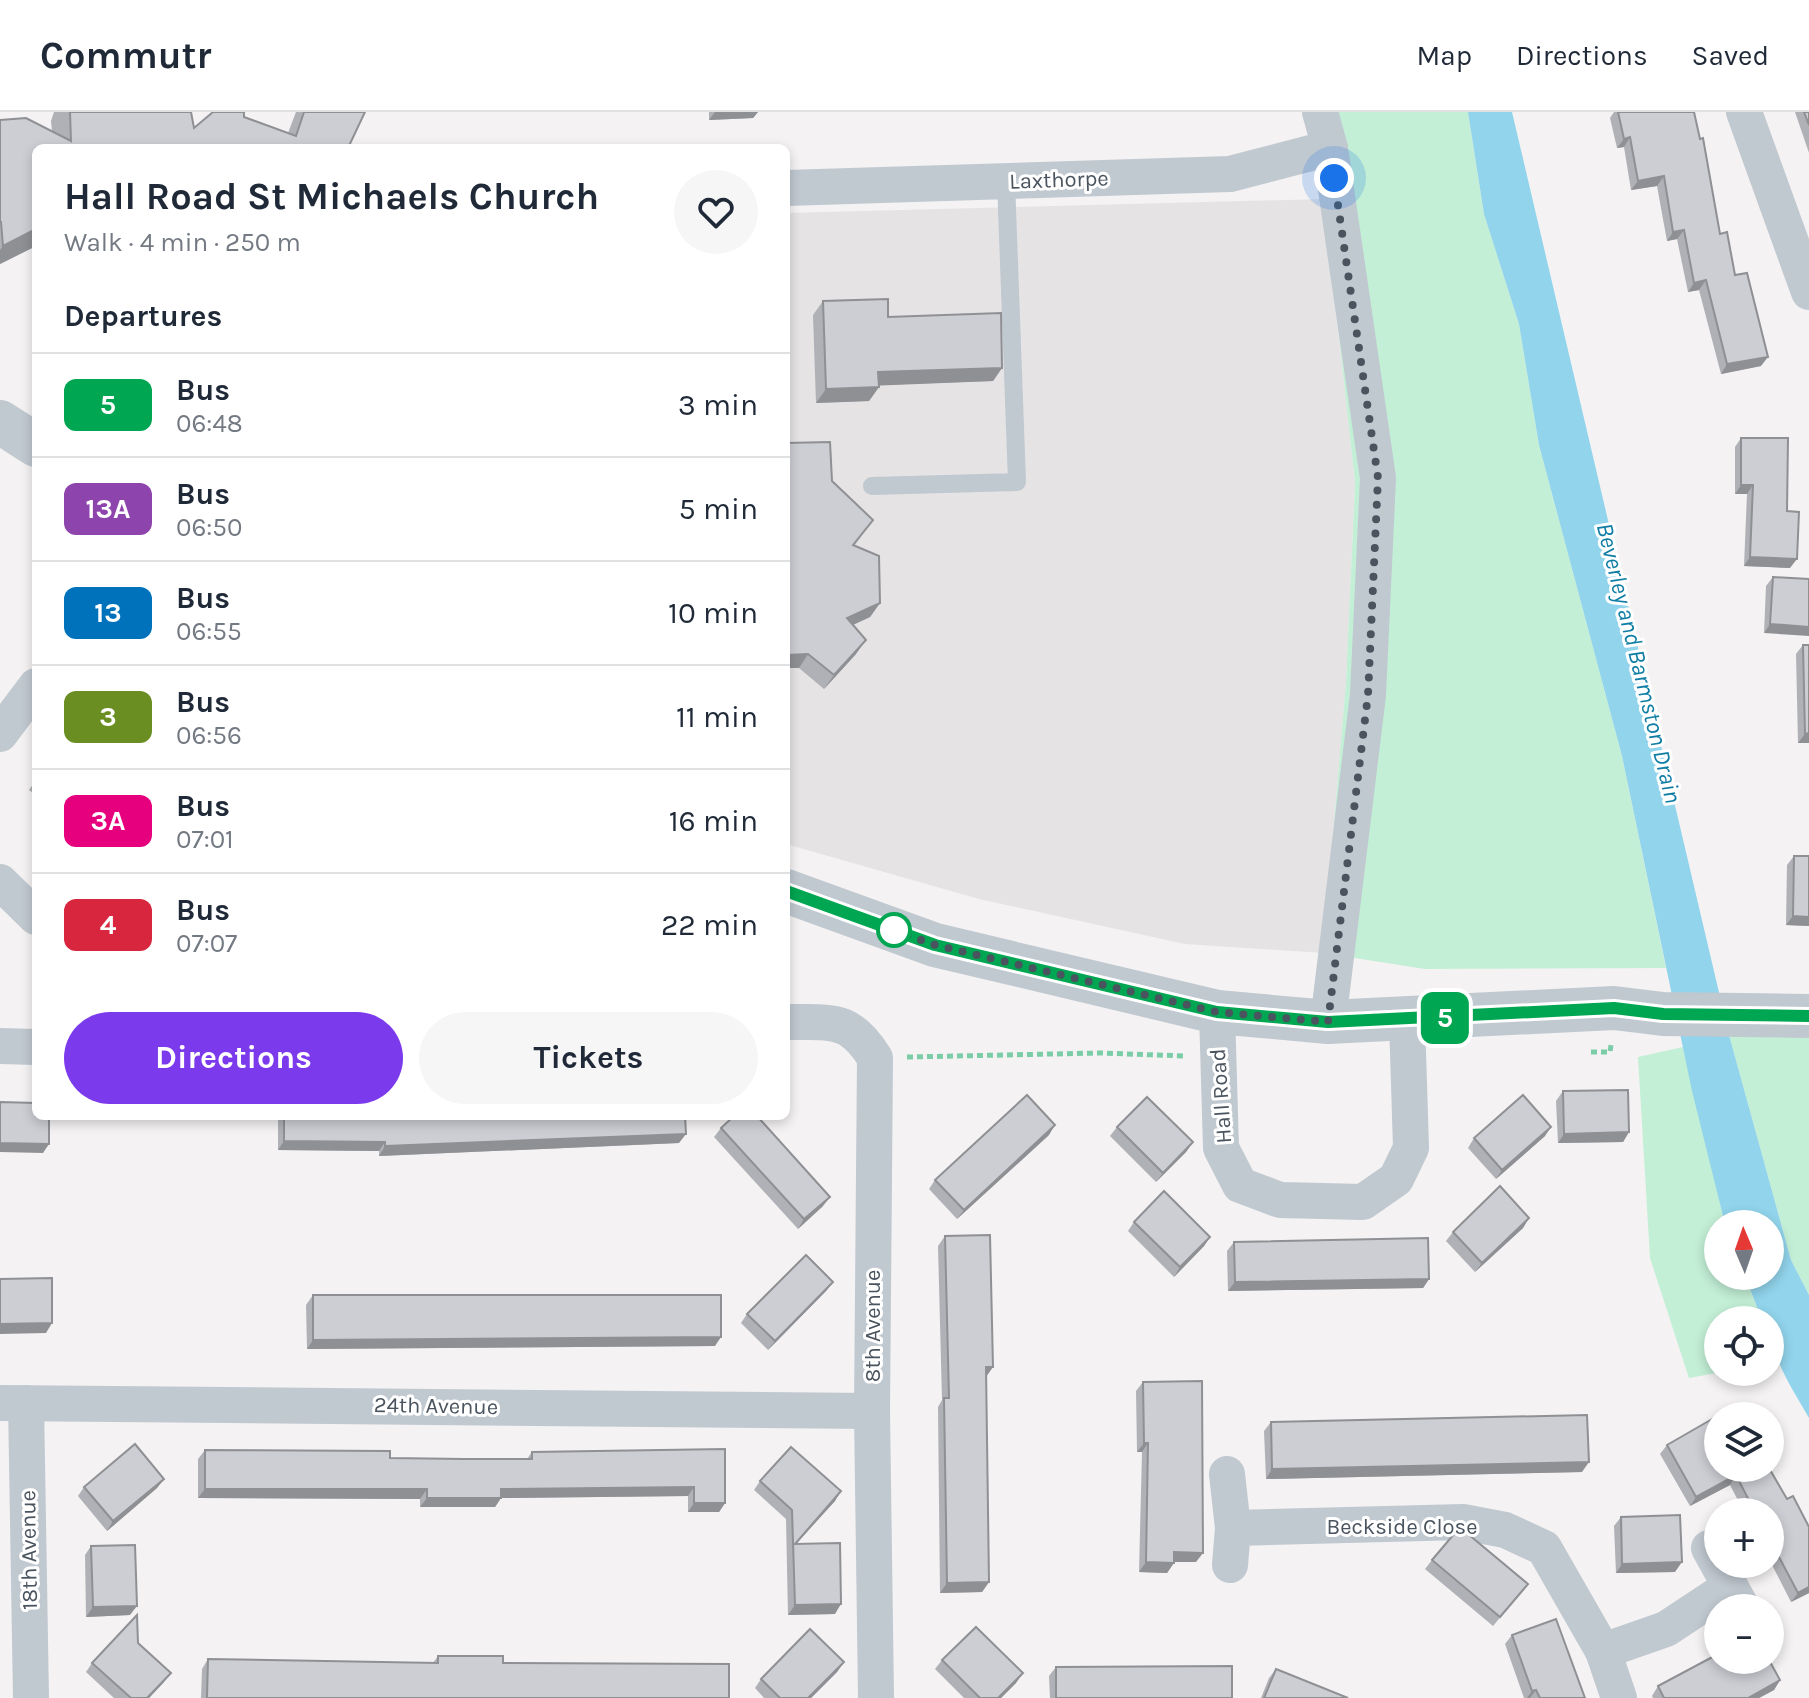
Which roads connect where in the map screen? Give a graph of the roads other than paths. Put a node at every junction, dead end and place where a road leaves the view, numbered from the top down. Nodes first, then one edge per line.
1 (1320, 112) edge
2 (1744, 112) edge
3 (1330, 148) junction
4 (1006, 181) junction
5 (790, 188) edge
6 (1809, 292) edge
7 (0, 422) edge
8 (32, 442) edge
9 (872, 486) dead end
10 (32, 691) edge
11 (0, 734) edge
12 (0, 882) edge
13 (790, 892) edge
14 (32, 913) edge
15 (1217, 1012) junction
16 (1809, 1016) edge
17 (1407, 1020) junction
18 (790, 1022) edge
19 (1328, 1022) junction
20 (0, 1046) edge
21 (32, 1047) edge
22 (13, 1403) edge
23 (872, 1411) junction
24 (1227, 1474) dead end
25 (1233, 1528) junction
26 (1230, 1565) dead end
27 (1704, 1612) edge
28 (1603, 1651) junction
29 (31, 1698) edge
30 (876, 1698) edge
31 (1619, 1698) edge

1 - 3 street
2 - 6 street
3 - 4 street, Laxthorpe
3 - 19 street
4 - 5 street, Laxthorpe
4 - 9 lane
7 - 8 street
10 - 11 street
12 - 14 street
13 - 15 street
15 - 17 street, Hall Road
15 - 19 street
16 - 17 street
17 - 19 street
18 - 23 street, 8th Avenue
20 - 21 street
22 - 23 street, 24th Avenue
22 - 29 street, 18th Avenue
23 - 30 street, 8th Avenue
24 - 25 street
25 - 26 street
25 - 28 street, Beckside Close
27 - 28 street
28 - 31 street, Beckside Close

